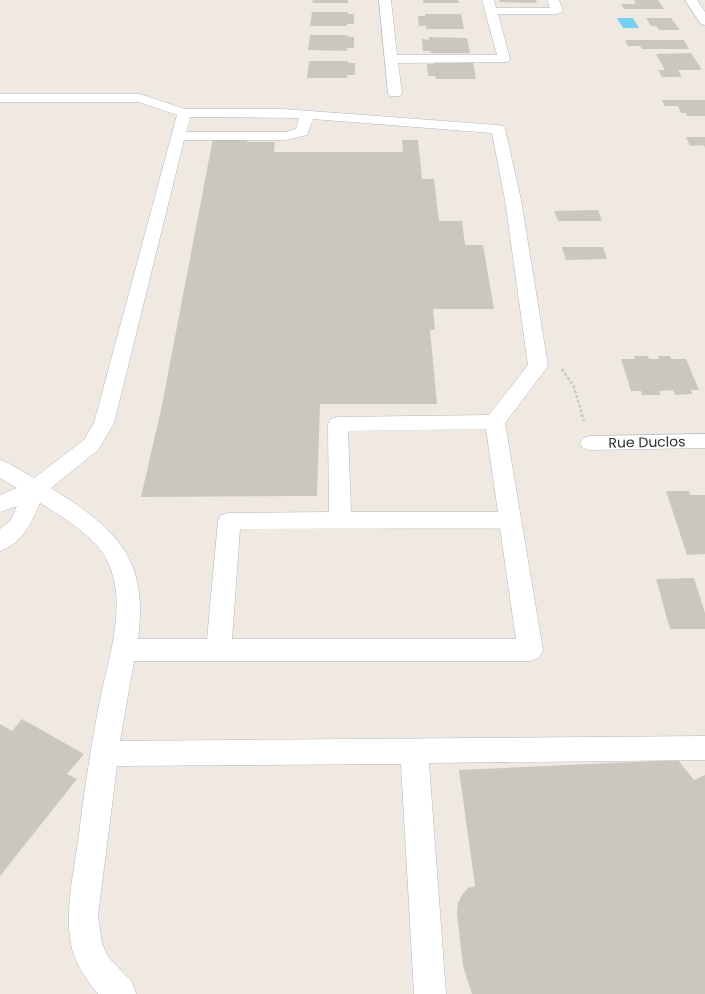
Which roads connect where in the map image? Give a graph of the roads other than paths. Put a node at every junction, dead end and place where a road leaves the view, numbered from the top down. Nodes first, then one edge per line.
1 (386, 0) edge
2 (553, 0) edge
3 (691, 0) edge
4 (489, 6) edge
5 (705, 22) edge
6 (392, 59) junction
7 (395, 93) dead end
8 (0, 98) edge
9 (184, 113) junction
10 (306, 115) junction
11 (179, 136) junction
12 (495, 422) junction
13 (705, 441) edge
14 (590, 443) road end
15 (0, 468) edge
16 (35, 489) junction
17 (0, 504) edge
18 (510, 520) junction
19 (340, 521) junction
20 (0, 542) edge
21 (123, 650) junction
22 (219, 650) junction
23 (705, 748) edge
24 (414, 752) junction
25 (106, 754) junction
26 (120, 994) edge
27 (430, 994) edge

1 - 6 street
2 - 4 street
3 - 5 street
4 - 6 street
6 - 7 street
8 - 9 street
9 - 10 street
9 - 11 street
10 - 11 street
10 - 12 street
11 - 16 street
12 - 18 street
12 - 19 street
13 - 14 street, Rue Duclos
15 - 16 street
16 - 17 street
16 - 20 street
16 - 21 street
18 - 19 street
18 - 22 street
19 - 22 street
21 - 22 street
21 - 25 street
23 - 24 street
24 - 25 street
24 - 27 street
25 - 26 street

